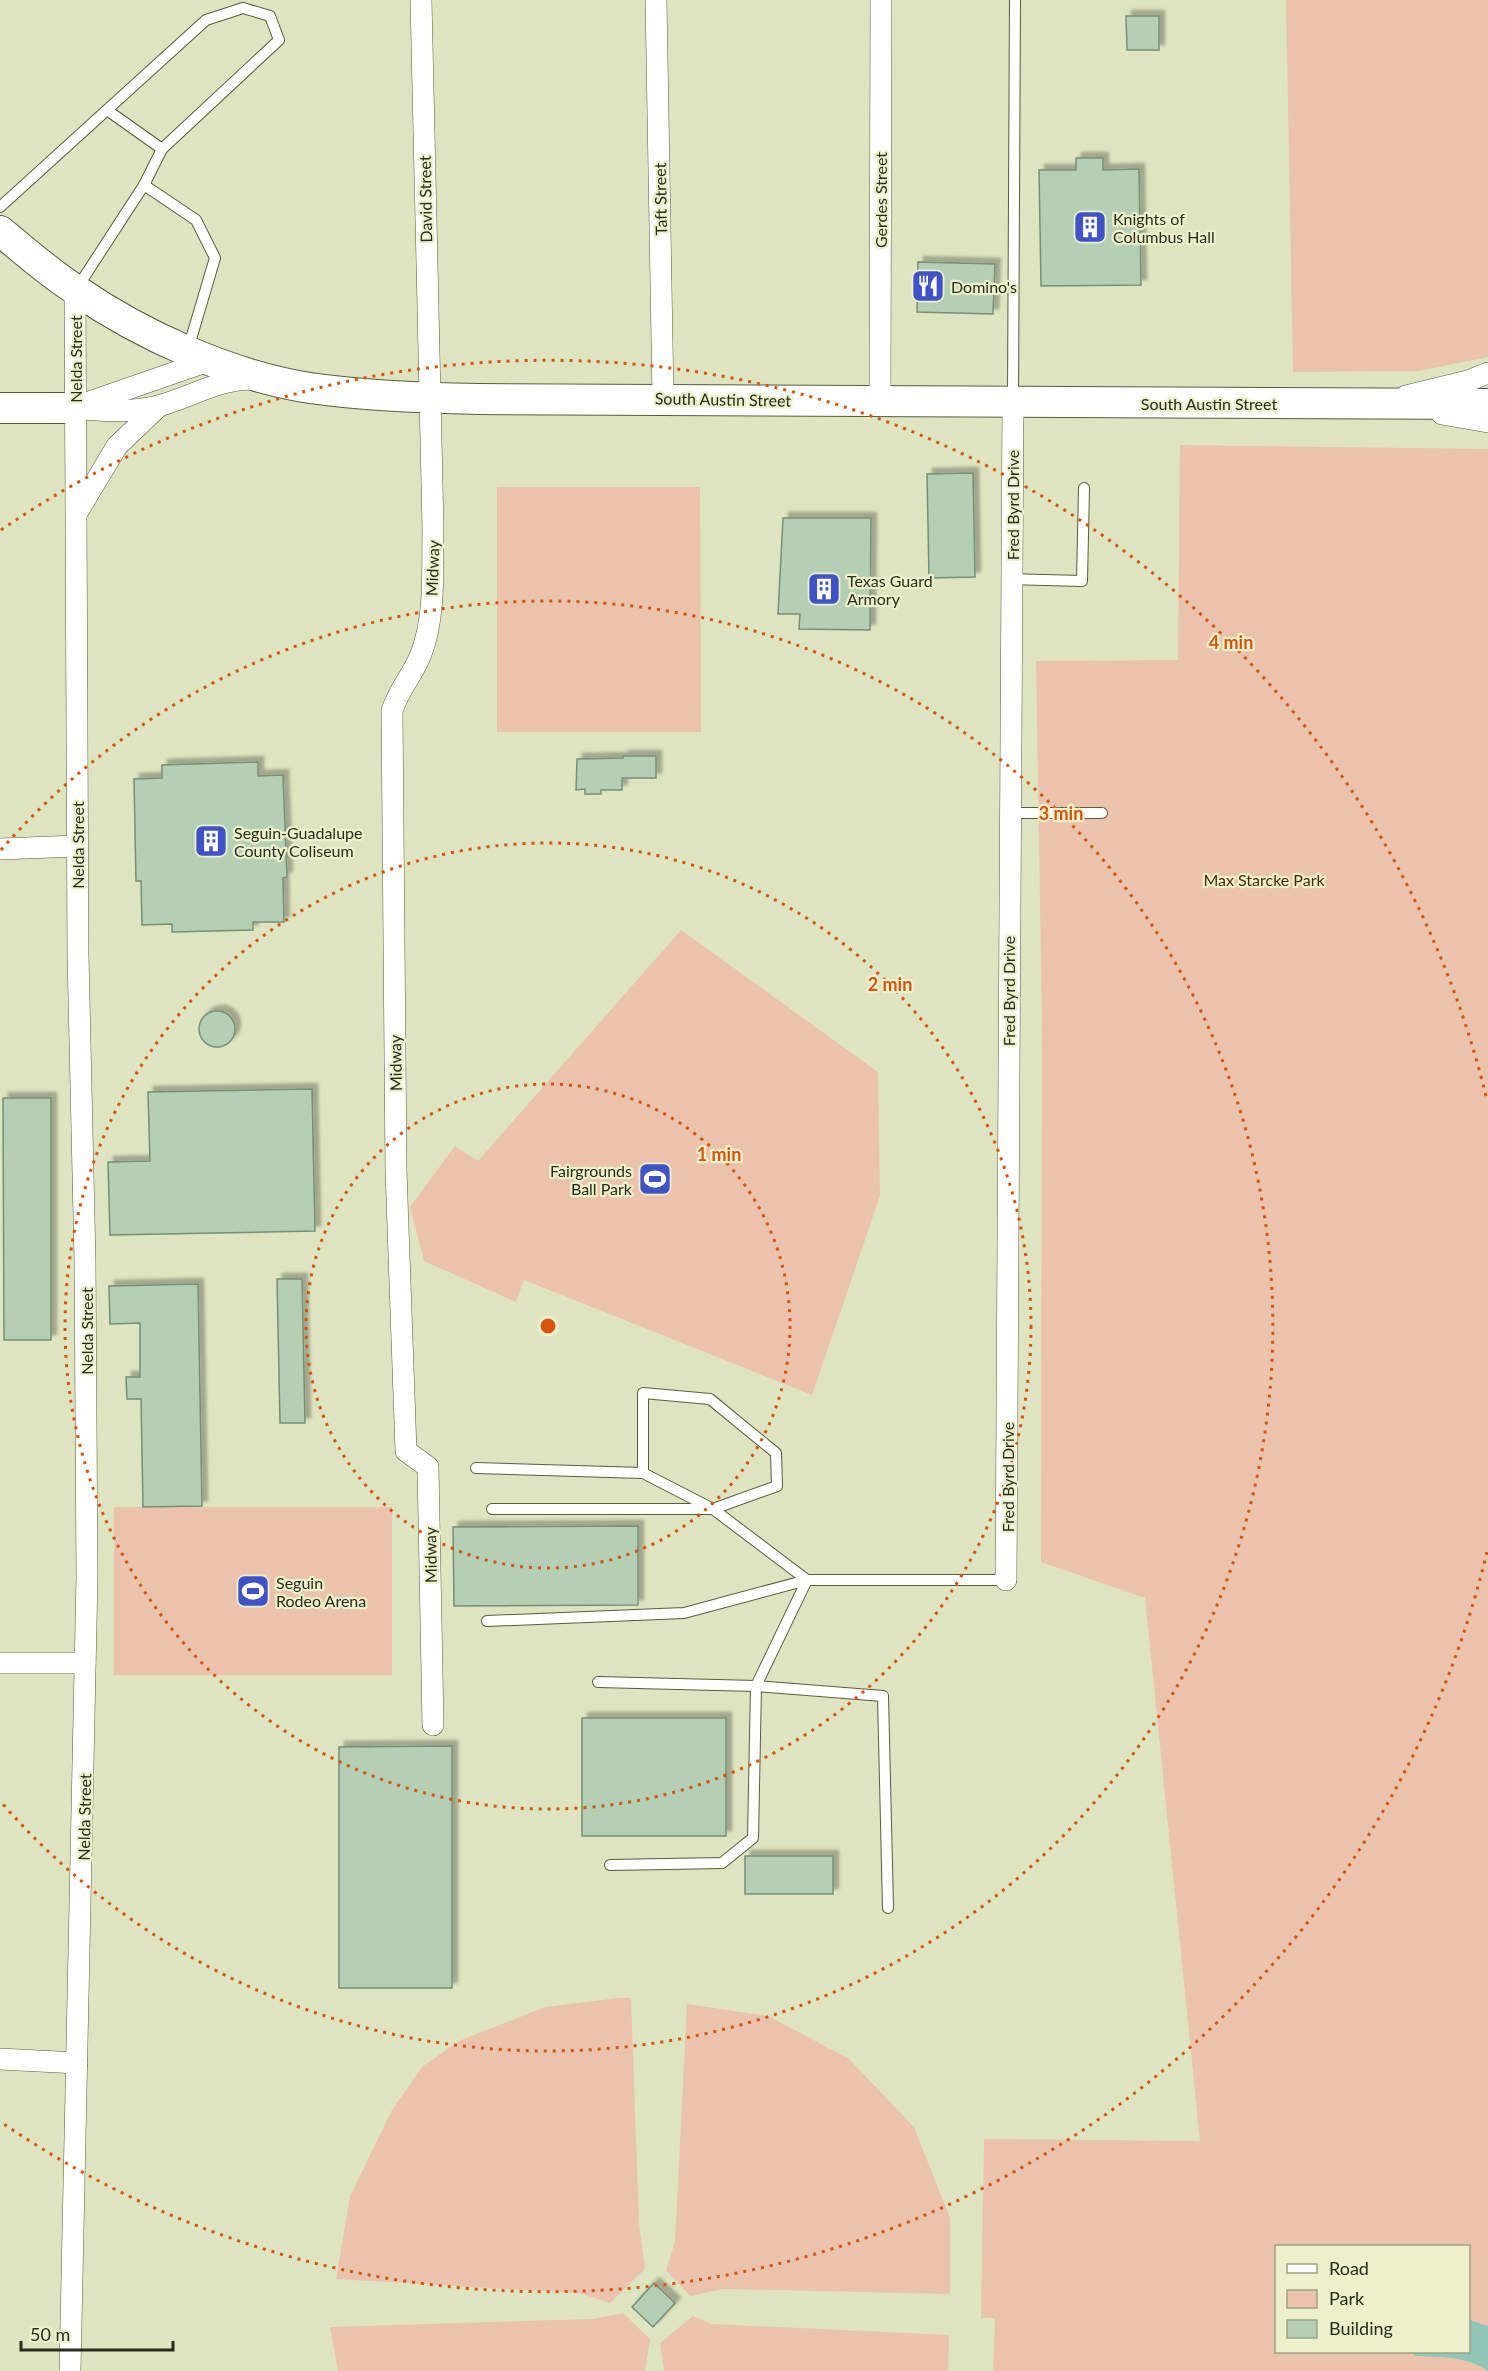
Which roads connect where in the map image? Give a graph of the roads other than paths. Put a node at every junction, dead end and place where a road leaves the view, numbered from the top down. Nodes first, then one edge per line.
1 (421, 0) edge
2 (656, 0) edge
3 (881, 0) edge
4 (1015, 0) edge
5 (107, 110) junction
6 (162, 149) junction
7 (144, 185) junction
8 (0, 207) edge
9 (0, 231) edge
10 (75, 290) junction
11 (199, 355) junction
12 (1488, 374) edge
13 (268, 378) junction
14 (430, 398) junction
15 (663, 398) junction
16 (880, 401) junction
17 (1012, 402) junction
18 (1488, 404) edge
19 (1373, 405) junction
20 (159, 406) junction
21 (0, 407) edge
22 (74, 408) junction
23 (1488, 422) edge
24 (1084, 488) dead end
25 (78, 511) junction
26 (1011, 579) junction
27 (1010, 813) junction
28 (1102, 813) dead end
29 (77, 846) junction
30 (0, 849) edge
31 (476, 1468) dead end
32 (643, 1473) junction
33 (492, 1509) dead end
34 (713, 1509) junction
35 (807, 1580) junction
36 (1006, 1580) joint
37 (487, 1621) dead end
38 (0, 1663) edge
39 (86, 1663) junction
40 (598, 1682) dead end
41 (756, 1686) junction
42 (433, 1725) dead end
43 (610, 1865) dead end
44 (888, 1908) dead end
45 (0, 2059) edge
46 (77, 2062) junction
47 (70, 2371) edge

1 - 14 street, David Street
2 - 15 street, Taft Street
3 - 16 street, Gerdes Street
4 - 17 lane
5 - 6 lane
5 - 6 lane
5 - 8 lane
6 - 7 lane
7 - 10 lane
7 - 11 lane
9 - 10 main road, South Austin Street
10 - 11 main road, South Austin Street
10 - 22 street, Nelda Street
11 - 13 main road, South Austin Street
11 - 22 street
12 - 19 street
13 - 14 main road, South Austin Street
13 - 20 street
14 - 15 main road, South Austin Street
14 - 42 street, Midway
15 - 16 main road, South Austin Street
16 - 17 main road, South Austin Street
17 - 19 main road, South Austin Street
17 - 26 street, Fred Byrd Drive
18 - 19 main road, South Austin Street
19 - 23 street
20 - 22 street
20 - 25 street
21 - 22 main road
22 - 25 street, Nelda Street
24 - 26 lane
25 - 29 street, Nelda Street
26 - 27 street, Fred Byrd Drive
27 - 28 lane
27 - 36 street, Fred Byrd Drive
29 - 30 street
29 - 39 street, Nelda Street
31 - 32 lane
32 - 34 lane
32 - 34 lane
33 - 34 lane
34 - 35 lane
35 - 36 lane
35 - 37 lane
35 - 41 lane
38 - 39 street
39 - 46 street, Nelda Street
40 - 41 lane
41 - 43 lane
41 - 44 lane
45 - 46 street
46 - 47 street, Nelda Street

